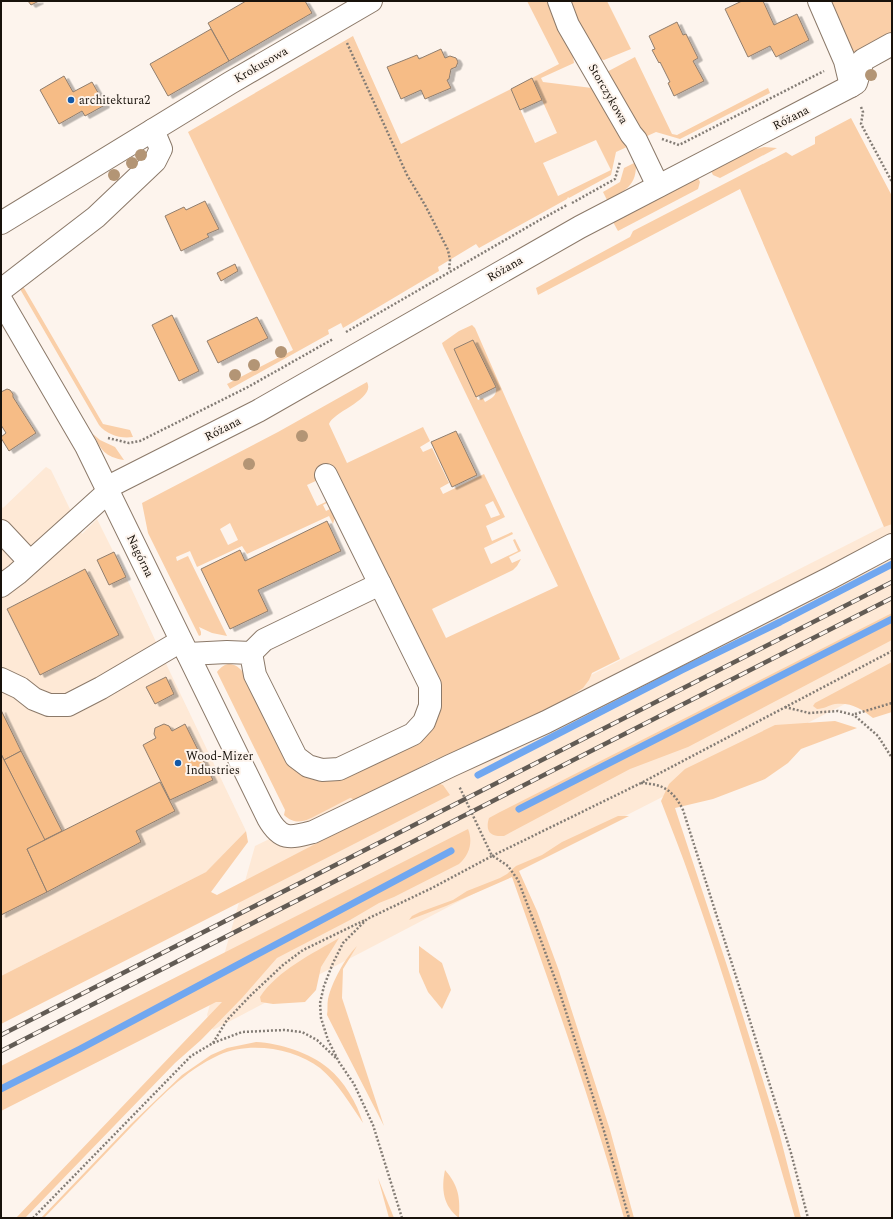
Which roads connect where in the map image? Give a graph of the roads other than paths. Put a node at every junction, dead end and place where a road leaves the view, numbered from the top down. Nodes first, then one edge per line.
1 (371, 1) edge
2 (559, 1) edge
3 (819, 1) edge
4 (892, 44) edge
5 (851, 86) junction
6 (153, 130) junction
7 (658, 186) junction
8 (1, 223) edge
9 (1, 290) edge
10 (1, 300) edge
11 (326, 475) dead end
12 (107, 490) junction
13 (1, 531) edge
14 (892, 545) edge
15 (30, 562) junction
16 (380, 584) junction
17 (1, 586) edge
18 (185, 648) junction
19 (251, 653) junction
20 (1, 679) edge

1 - 6 street, Krokusowa
2 - 7 street, Storczykowa
3 - 5 street
4 - 5 street
5 - 7 street, Różana
6 - 8 street, Krokusowa
6 - 9 street
7 - 12 street, Różana
10 - 12 street, Nagórna
11 - 16 street
12 - 15 street, Różana
12 - 18 street, Nagórna
13 - 15 street
14 - 18 street, Nagórna
15 - 17 street, Różana
16 - 19 street
16 - 19 street
18 - 19 street
18 - 20 street

